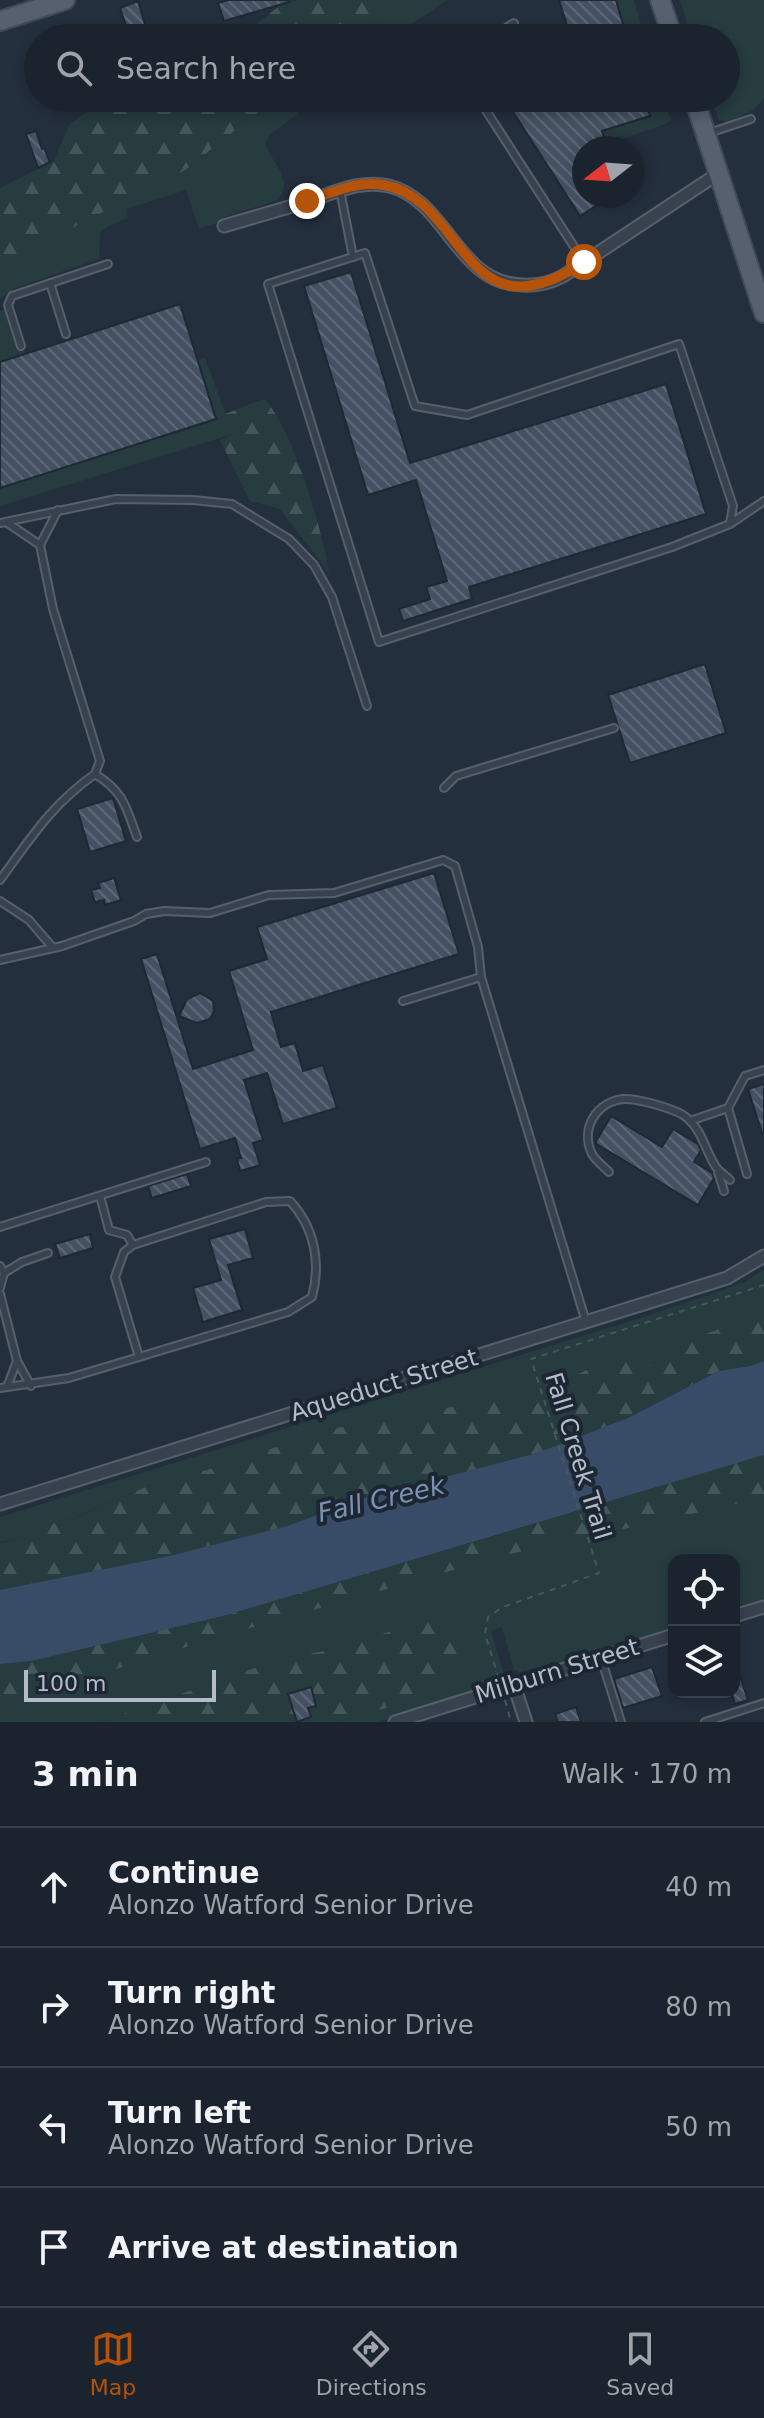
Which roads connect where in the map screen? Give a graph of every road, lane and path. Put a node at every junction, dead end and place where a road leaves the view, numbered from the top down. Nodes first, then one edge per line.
1 (65, 0) edge
2 (660, 0) edge
3 (0, 21) edge
4 (668, 24) edge
5 (487, 112) edge
6 (699, 112) edge
7 (751, 119) dead end
8 (706, 134) junction
9 (719, 173) junction
10 (340, 190) junction
11 (224, 226) dead end
12 (353, 257) junction
13 (584, 262) junction
14 (108, 264) dead end
15 (50, 283) junction
16 (764, 313) edge
17 (66, 334) dead end
18 (21, 346) dead end
19 (764, 501) edge
20 (58, 510) junction
21 (3, 522) edge
22 (730, 524) junction
23 (40, 545) junction
24 (367, 706) dead end
25 (614, 728) dead end
26 (95, 774) junction
27 (444, 788) dead end
28 (137, 837) dead end
29 (0, 880) edge
30 (0, 901) edge
31 (53, 948) junction
32 (0, 960) edge
33 (481, 977) junction
34 (403, 1001) dead end
35 (764, 1070) edge
36 (728, 1108) junction
37 (690, 1121) junction
38 (206, 1162) dead end
39 (717, 1169) junction
40 (609, 1172) dead end
41 (747, 1174) dead end
42 (730, 1180) dead end
43 (724, 1191) dead end
44 (100, 1196) junction
45 (0, 1227) edge
46 (133, 1245) junction
47 (48, 1253) dead end
48 (764, 1256) edge
49 (2, 1270) edge
50 (764, 1285) edge
51 (0, 1291) edge
52 (586, 1322) junction
53 (139, 1357) junction
54 (17, 1361) junction
55 (31, 1386) junction
56 (3, 1388) edge
57 (0, 1504) edge
58 (764, 1607) edge
59 (740, 1614) edge
60 (668, 1637) edge
61 (601, 1658) junction
62 (499, 1679) dead end
63 (514, 1685) junction
64 (504, 1699) dead end
65 (764, 1703) edge
66 (428, 1717) edge
67 (395, 1722) edge
68 (511, 1722) edge
69 (526, 1722) edge
70 (621, 1722) edge
71 (705, 1722) edge

1 - 3 main road
2 - 4 main road
5 - 13 lane
6 - 8 main road
7 - 8 lane
8 - 9 main road
9 - 13 street
9 - 16 main road
10 - 11 street
10 - 12 lane
10 - 13 street
12 - 22 lane
12 - 22 lane
14 - 15 lane
15 - 17 lane
15 - 18 lane
19 - 22 lane
20 - 21 lane
20 - 23 lane
20 - 24 lane
21 - 23 lane
23 - 26 lane
25 - 27 lane
26 - 28 lane
26 - 29 lane
30 - 31 lane
31 - 32 lane
31 - 33 lane
33 - 34 lane
33 - 52 lane
35 - 36 lane
36 - 37 lane
36 - 41 lane
37 - 39 lane
37 - 40 lane
38 - 44 lane
39 - 42 lane
39 - 43 lane
44 - 45 lane
44 - 46 lane
46 - 53 lane
46 - 53 lane
47 - 49 lane
48 - 52 street, Aqueduct Street
49 - 51 lane
50 - 62 path, Fall Creek Trail
51 - 54 lane
52 - 57 street, Aqueduct Street
53 - 55 lane
54 - 55 lane
54 - 56 lane
55 - 56 lane
58 - 59 street
60 - 61 street, Milburn Street
61 - 63 street, Milburn Street
61 - 70 lane
63 - 66 street, Milburn Street
63 - 69 street
64 - 68 path
65 - 71 lane
66 - 67 street, Milburn Street

